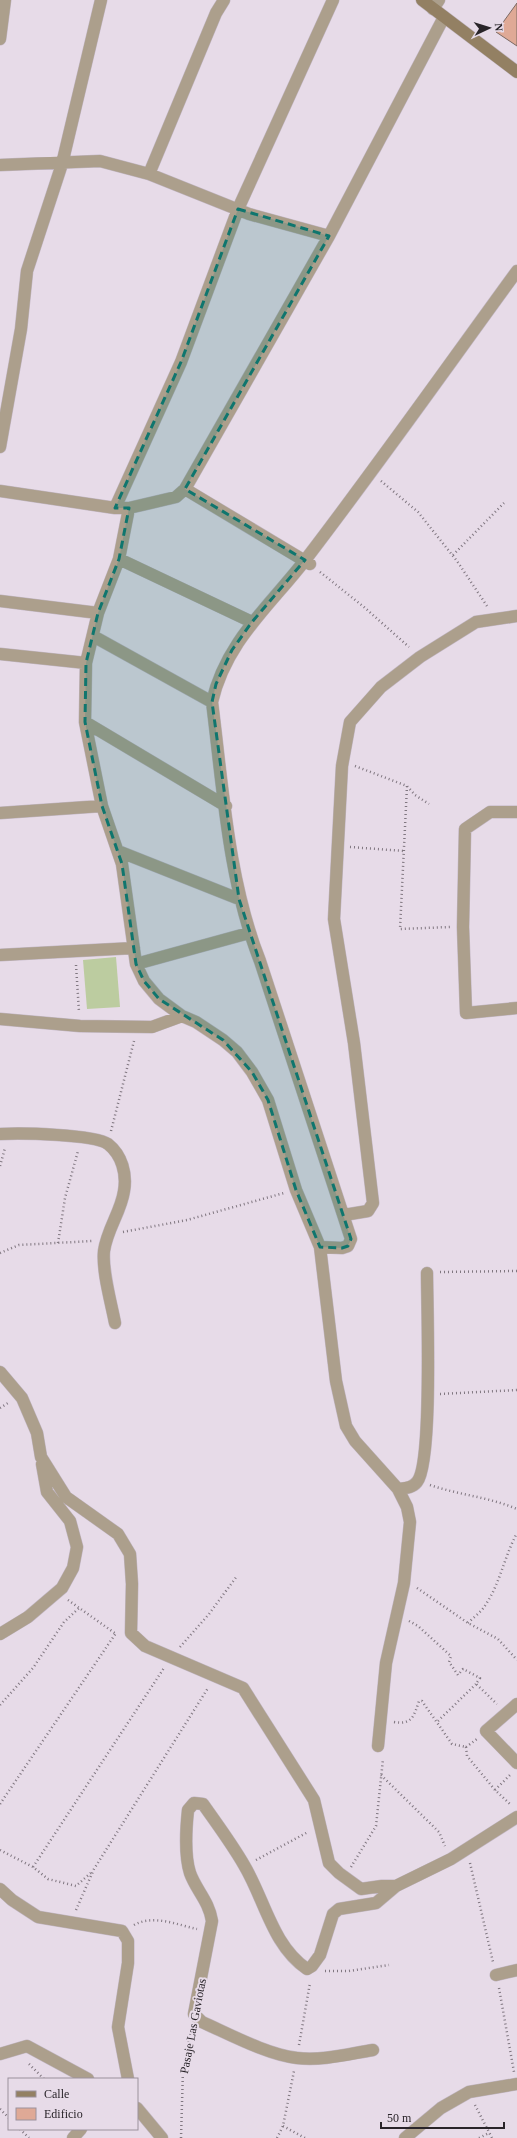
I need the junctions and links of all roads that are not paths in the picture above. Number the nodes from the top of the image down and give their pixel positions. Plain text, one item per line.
1 (5, 0) edge
2 (101, 0) edge
3 (224, 0) edge
4 (333, 0) edge
5 (422, 0) edge
6 (436, 4) edge
7 (444, 17) junction
8 (0, 39) edge
9 (517, 72) edge
10 (62, 164) junction
11 (0, 165) edge
12 (149, 174) junction
13 (238, 209) junction
14 (329, 236) junction
15 (517, 271) edge
16 (0, 447) edge
17 (185, 489) junction
18 (0, 491) edge
19 (115, 508) junction
20 (129, 508) junction
21 (119, 559) junction
22 (308, 563) junction
23 (0, 601) edge
24 (98, 613) junction
25 (517, 616) edge
26 (252, 622) junction
27 (93, 636) junction
28 (0, 654) edge
29 (86, 663) junction
30 (212, 702) junction
31 (85, 722) junction
32 (102, 806) junction
33 (226, 806) junction
34 (517, 812) edge
35 (0, 813) edge
36 (118, 851) junction
37 (239, 899) junction
38 (249, 933) junction
39 (134, 948) junction
40 (0, 954) edge
41 (136, 964) junction
42 (517, 1008) edge
43 (182, 1016) junction
44 (0, 1019) edge
45 (0, 1134) edge
46 (344, 1215) junction
47 (320, 1247) junction
48 (427, 1272) road end
49 (115, 1323) dead end
50 (0, 1372) edge
51 (41, 1457) junction
52 (398, 1490) junction
53 (0, 1634) edge
54 (517, 1704) edge
55 (378, 1746) road end
56 (517, 1763) edge
57 (515, 1818) edge
58 (396, 1886) junction
59 (0, 1888) edge
60 (517, 1970) edge
61 (496, 1975) road end
62 (373, 2050) dead end
63 (0, 2054) edge
64 (86, 2078) edge
65 (128, 2078) edge
66 (517, 2084) edge
67 (138, 2109) edge
68 (80, 2130) edge
69 (72, 2138) edge
70 (162, 2138) edge
71 (405, 2138) edge

1 - 8 street
2 - 10 street
3 - 12 street
4 - 13 street
5 - 6 street
6 - 7 street
7 - 9 street
7 - 14 street
10 - 11 street
10 - 12 street
10 - 16 street
12 - 13 street
13 - 14 street
13 - 19 street
14 - 17 street
15 - 22 street
17 - 20 street
17 - 22 street
18 - 19 street
19 - 20 street
20 - 21 street
21 - 24 street
21 - 26 street
22 - 26 street
23 - 24 street
24 - 27 street
25 - 46 street
26 - 30 street
27 - 29 street
27 - 30 street
28 - 29 street
29 - 31 street
30 - 33 street
31 - 32 street
31 - 33 street
32 - 35 street
32 - 36 street
33 - 37 street
34 - 42 street
36 - 37 street
36 - 39 street
37 - 38 street
38 - 41 street
38 - 46 street
39 - 40 street
39 - 41 street
41 - 43 street
43 - 44 street
43 - 47 street
45 - 49 street
46 - 47 street
47 - 52 street
48 - 52 street
50 - 51 street
51 - 53 street
51 - 58 street
52 - 55 street
54 - 56 street
57 - 58 street
58 - 62 street, Pasaje Las Gaviotas
59 - 65 street
60 - 61 street
63 - 64 street
66 - 71 street
67 - 70 street
68 - 69 street

